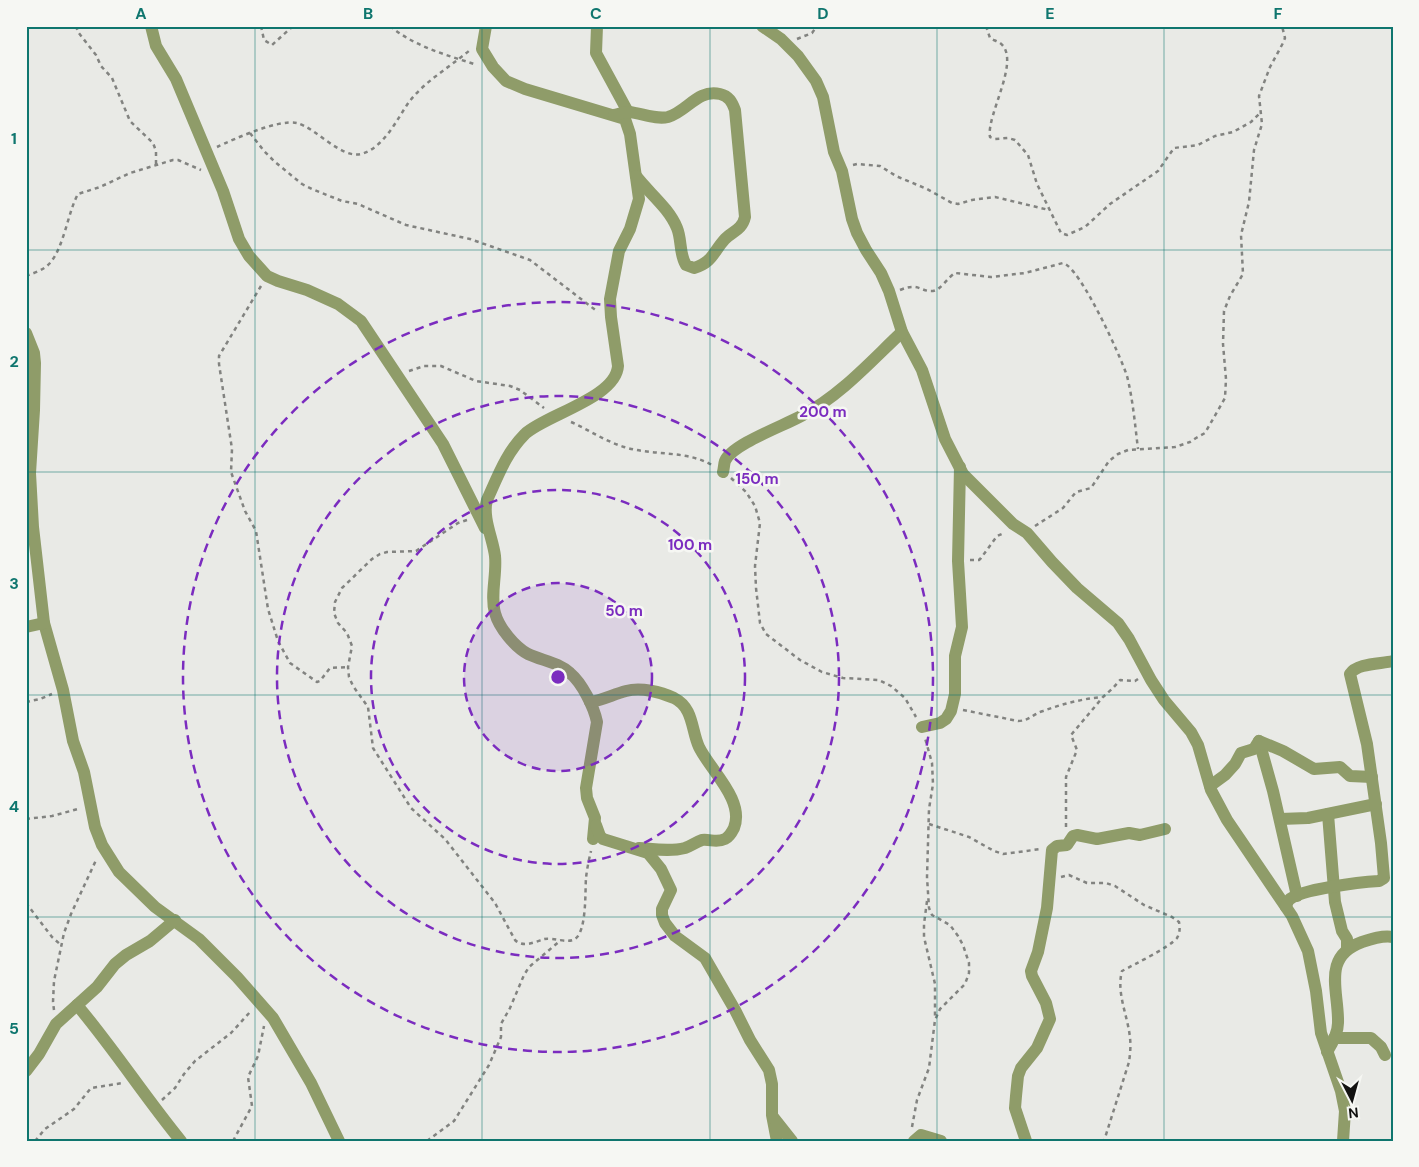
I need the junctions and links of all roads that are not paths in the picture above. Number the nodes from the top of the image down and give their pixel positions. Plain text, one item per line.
1 (151, 26) edge
2 (486, 26) edge
3 (598, 26) edge
4 (762, 26) edge
5 (628, 112) junction
6 (614, 115) junction
7 (635, 175) junction
8 (902, 332) junction
9 (26, 333) edge
10 (29, 438) edge
11 (960, 468) junction
12 (723, 472) road end
13 (30, 528) edge
14 (494, 543) junction
15 (44, 623) junction
16 (26, 627) edge
17 (1393, 662) edge
18 (590, 702) junction
19 (922, 727) road end
20 (1259, 741) junction
21 (1372, 777) junction
22 (1210, 786) junction
23 (1376, 804) junction
24 (1328, 814) junction
25 (1280, 819) junction
26 (595, 822) junction
27 (1165, 829) dead end
28 (593, 839) road end
29 (630, 848) junction
30 (1333, 886) junction
31 (1297, 896) junction
32 (1286, 907) junction
33 (175, 920) junction
34 (1393, 937) edge
35 (1347, 950) junction
36 (77, 1005) junction
37 (1334, 1038) junction
38 (1327, 1052) junction
39 (1385, 1055) dead end
40 (26, 1071) edge
41 (772, 1115) junction
42 (912, 1137) edge
43 (181, 1141) edge
44 (339, 1141) edge
45 (777, 1141) edge
46 (792, 1141) edge
47 (941, 1141) edge
48 (1026, 1141) edge
49 (1343, 1141) edge

1 - 14 street
2 - 6 street
3 - 5 street
4 - 8 street
5 - 6 street
5 - 7 street
6 - 7 street
7 - 14 street
8 - 11 street
8 - 12 street
9 - 10 street
10 - 13 street
11 - 19 street
11 - 22 street
13 - 15 street
14 - 18 street
15 - 16 street
15 - 33 street
17 - 21 street
18 - 26 street
18 - 29 street
20 - 21 street
20 - 22 street
20 - 25 street
21 - 23 street
22 - 32 street
23 - 24 street
23 - 30 street
24 - 25 street
24 - 30 street
25 - 31 street
26 - 28 street
26 - 29 street
27 - 48 street
29 - 41 street
30 - 31 street
30 - 35 street
31 - 32 street
32 - 38 street
33 - 36 street
33 - 44 street
34 - 35 street
35 - 37 street
36 - 40 street
36 - 43 street
37 - 38 street
37 - 39 street
38 - 49 street
41 - 45 street
41 - 46 street
42 - 47 street

